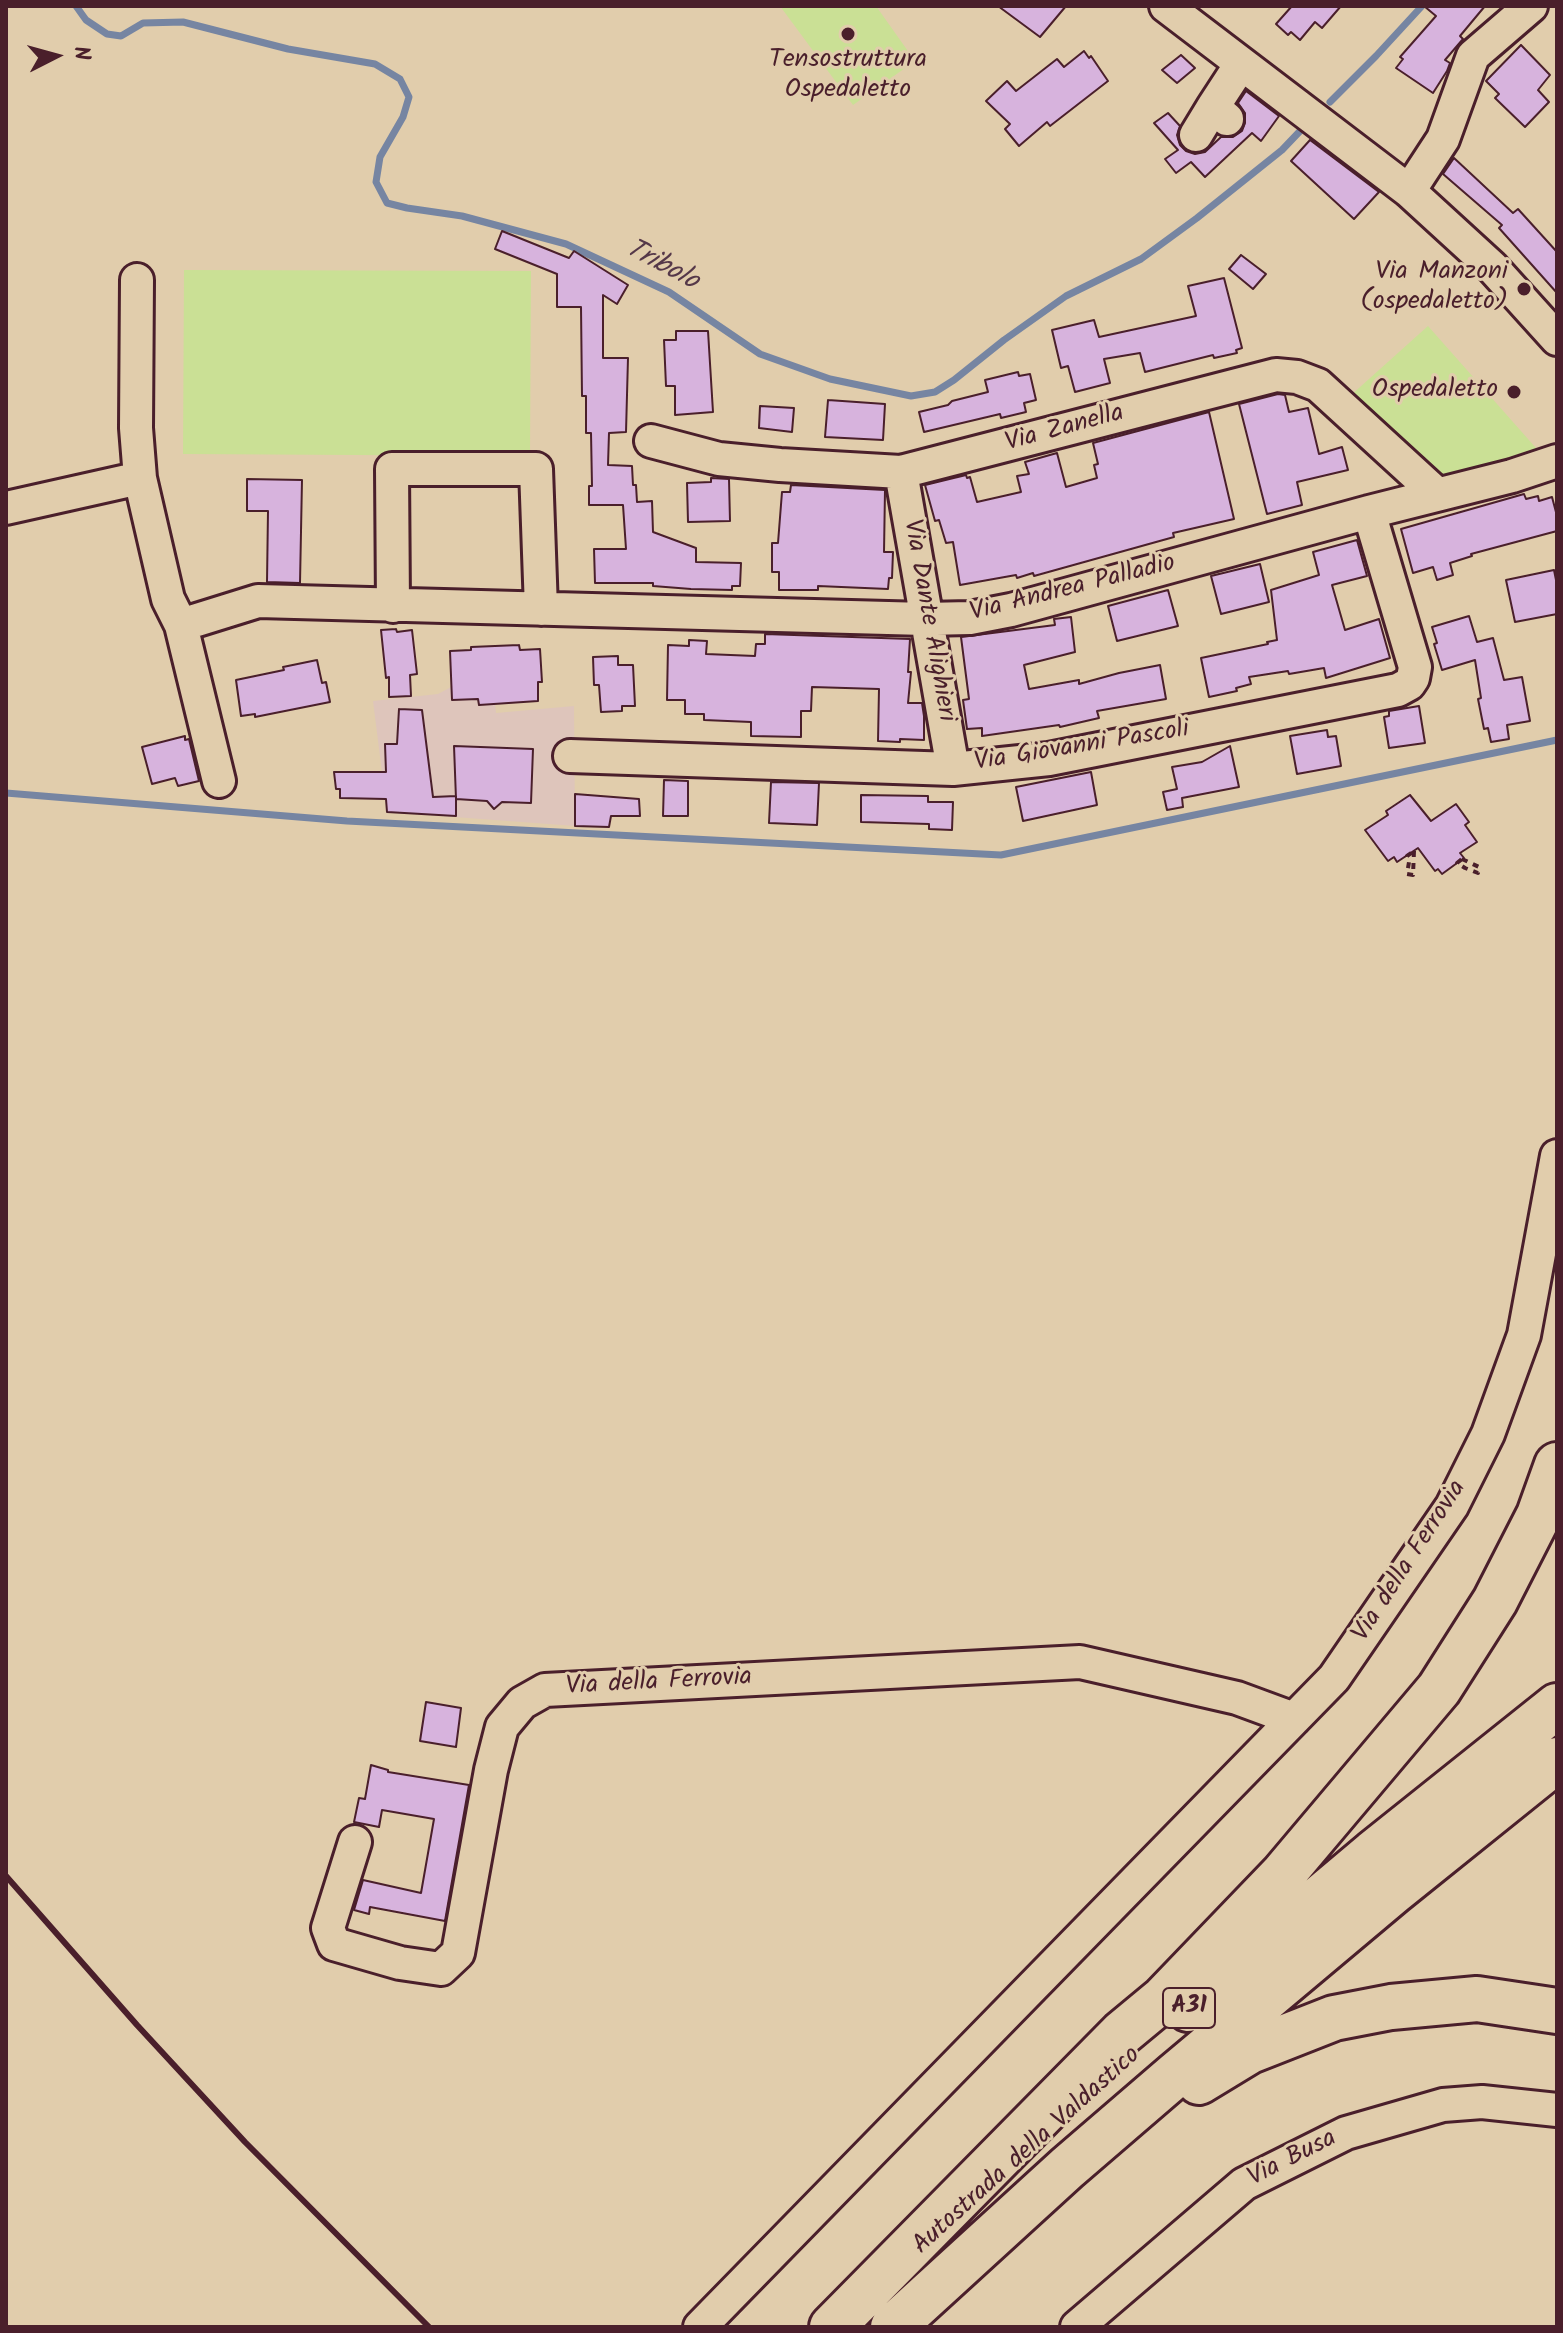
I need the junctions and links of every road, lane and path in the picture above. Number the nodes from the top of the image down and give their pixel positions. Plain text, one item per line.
1 (1166, 6) edge
2 (1531, 6) edge
3 (1241, 64) junction
4 (1196, 135) dead end
5 (1409, 191) junction
6 (137, 280) dead end
7 (1557, 339) edge
8 (651, 441) dead end
9 (1552, 458) edge
10 (901, 472) junction
11 (140, 478) junction
12 (1437, 494) junction
13 (6, 508) edge
14 (1369, 512) junction
15 (393, 606) junction
16 (541, 609) junction
17 (925, 619) junction
18 (181, 625) junction
19 (570, 756) dead end
20 (953, 769) junction
21 (219, 781) dead end
22 (1478, 873) joint
23 (1407, 874) joint
24 (1557, 1156) edge
25 (1557, 1465) edge
26 (1557, 1706) edge
27 (1294, 1719) junction
28 (1557, 1760) edge
29 (355, 1842) dead end
30 (1557, 2011) edge
31 (1557, 2110) edge
32 (953, 2271) junction
33 (700, 2327) edge
34 (834, 2327) edge
35 (893, 2327) edge
36 (1077, 2327) edge

1 - 3 street
2 - 5 street
3 - 4 street
3 - 5 street
5 - 7 street
6 - 11 street
8 - 10 street, Via Zanella
9 - 12 street, Via Andrea Palladio
10 - 12 street, Via Zanella
10 - 17 street, Via Dante Alighieri
11 - 13 street
11 - 18 street
12 - 14 street, Via Andrea Palladio
14 - 17 street, Via Andrea Palladio
14 - 20 street, Via Giovanni Pascoli
15 - 16 street, Via Andrea Palladio
15 - 16 street
15 - 18 street, Via Andrea Palladio
16 - 17 street, Via Andrea Palladio
17 - 20 street, Via Dante Alighieri
18 - 21 street
19 - 20 street, Via Giovanni Pascoli
22 - 22 path
23 - 23 path
24 - 27 street, Via della Ferrovia
25 - 34 highway, A31
26 - 34 highway, Autostrada della Valdastico / A31
27 - 29 street, Via della Ferrovia
27 - 33 street, Via della Ferrovia
28 - 32 highway, Autostrada della Valdastico / A31
30 - 32 highway, A31
31 - 36 street, Via Busa
32 - 35 highway, Autostrada della Valdastico / A31

